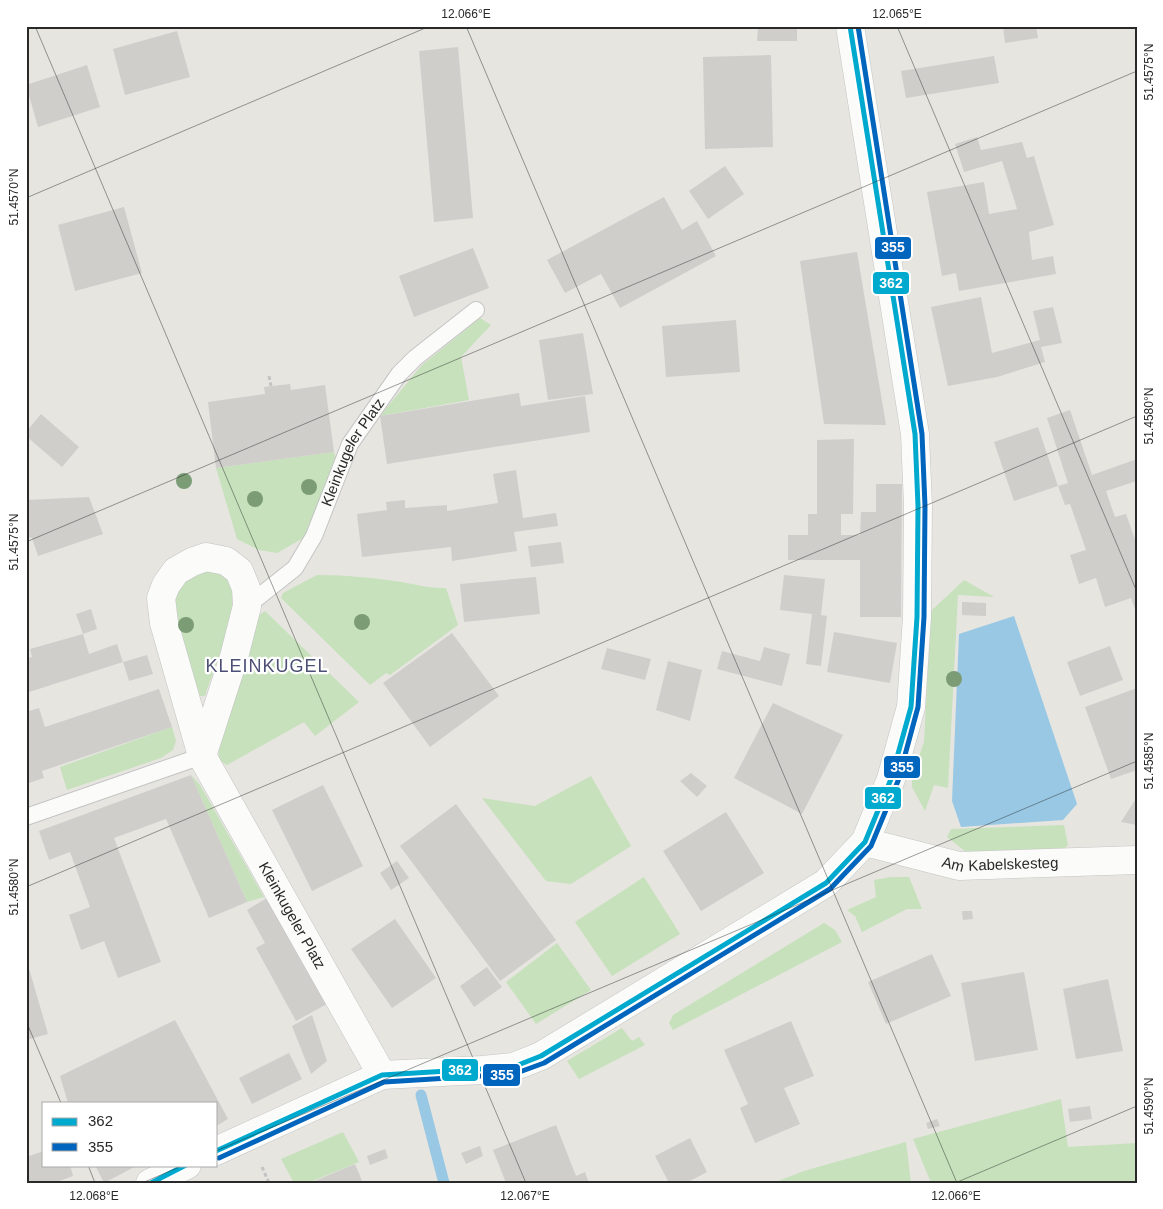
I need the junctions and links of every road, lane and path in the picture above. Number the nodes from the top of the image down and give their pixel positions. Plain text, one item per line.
1 (850, 26) edge
2 (476, 310) dead end
3 (269, 376) dead end
4 (271, 386) dead end
5 (247, 606) junction
6 (202, 756) junction
7 (26, 817) edge
8 (865, 842) junction
9 (1137, 860) edge
10 (382, 1075) junction
11 (218, 1151) edge
12 (185, 1166) edge
13 (150, 1183) edge

1 - 8 street
2 - 5 lane, Kleinkugeler Platz
3 - 4 path
5 - 6 street, Kleinkugeler Platz
5 - 6 street, Kleinkugeler Platz
6 - 7 lane
6 - 10 street, Kleinkugeler Platz
8 - 9 street, Am Kabelskesteg
8 - 10 street
10 - 11 street
12 - 13 street

